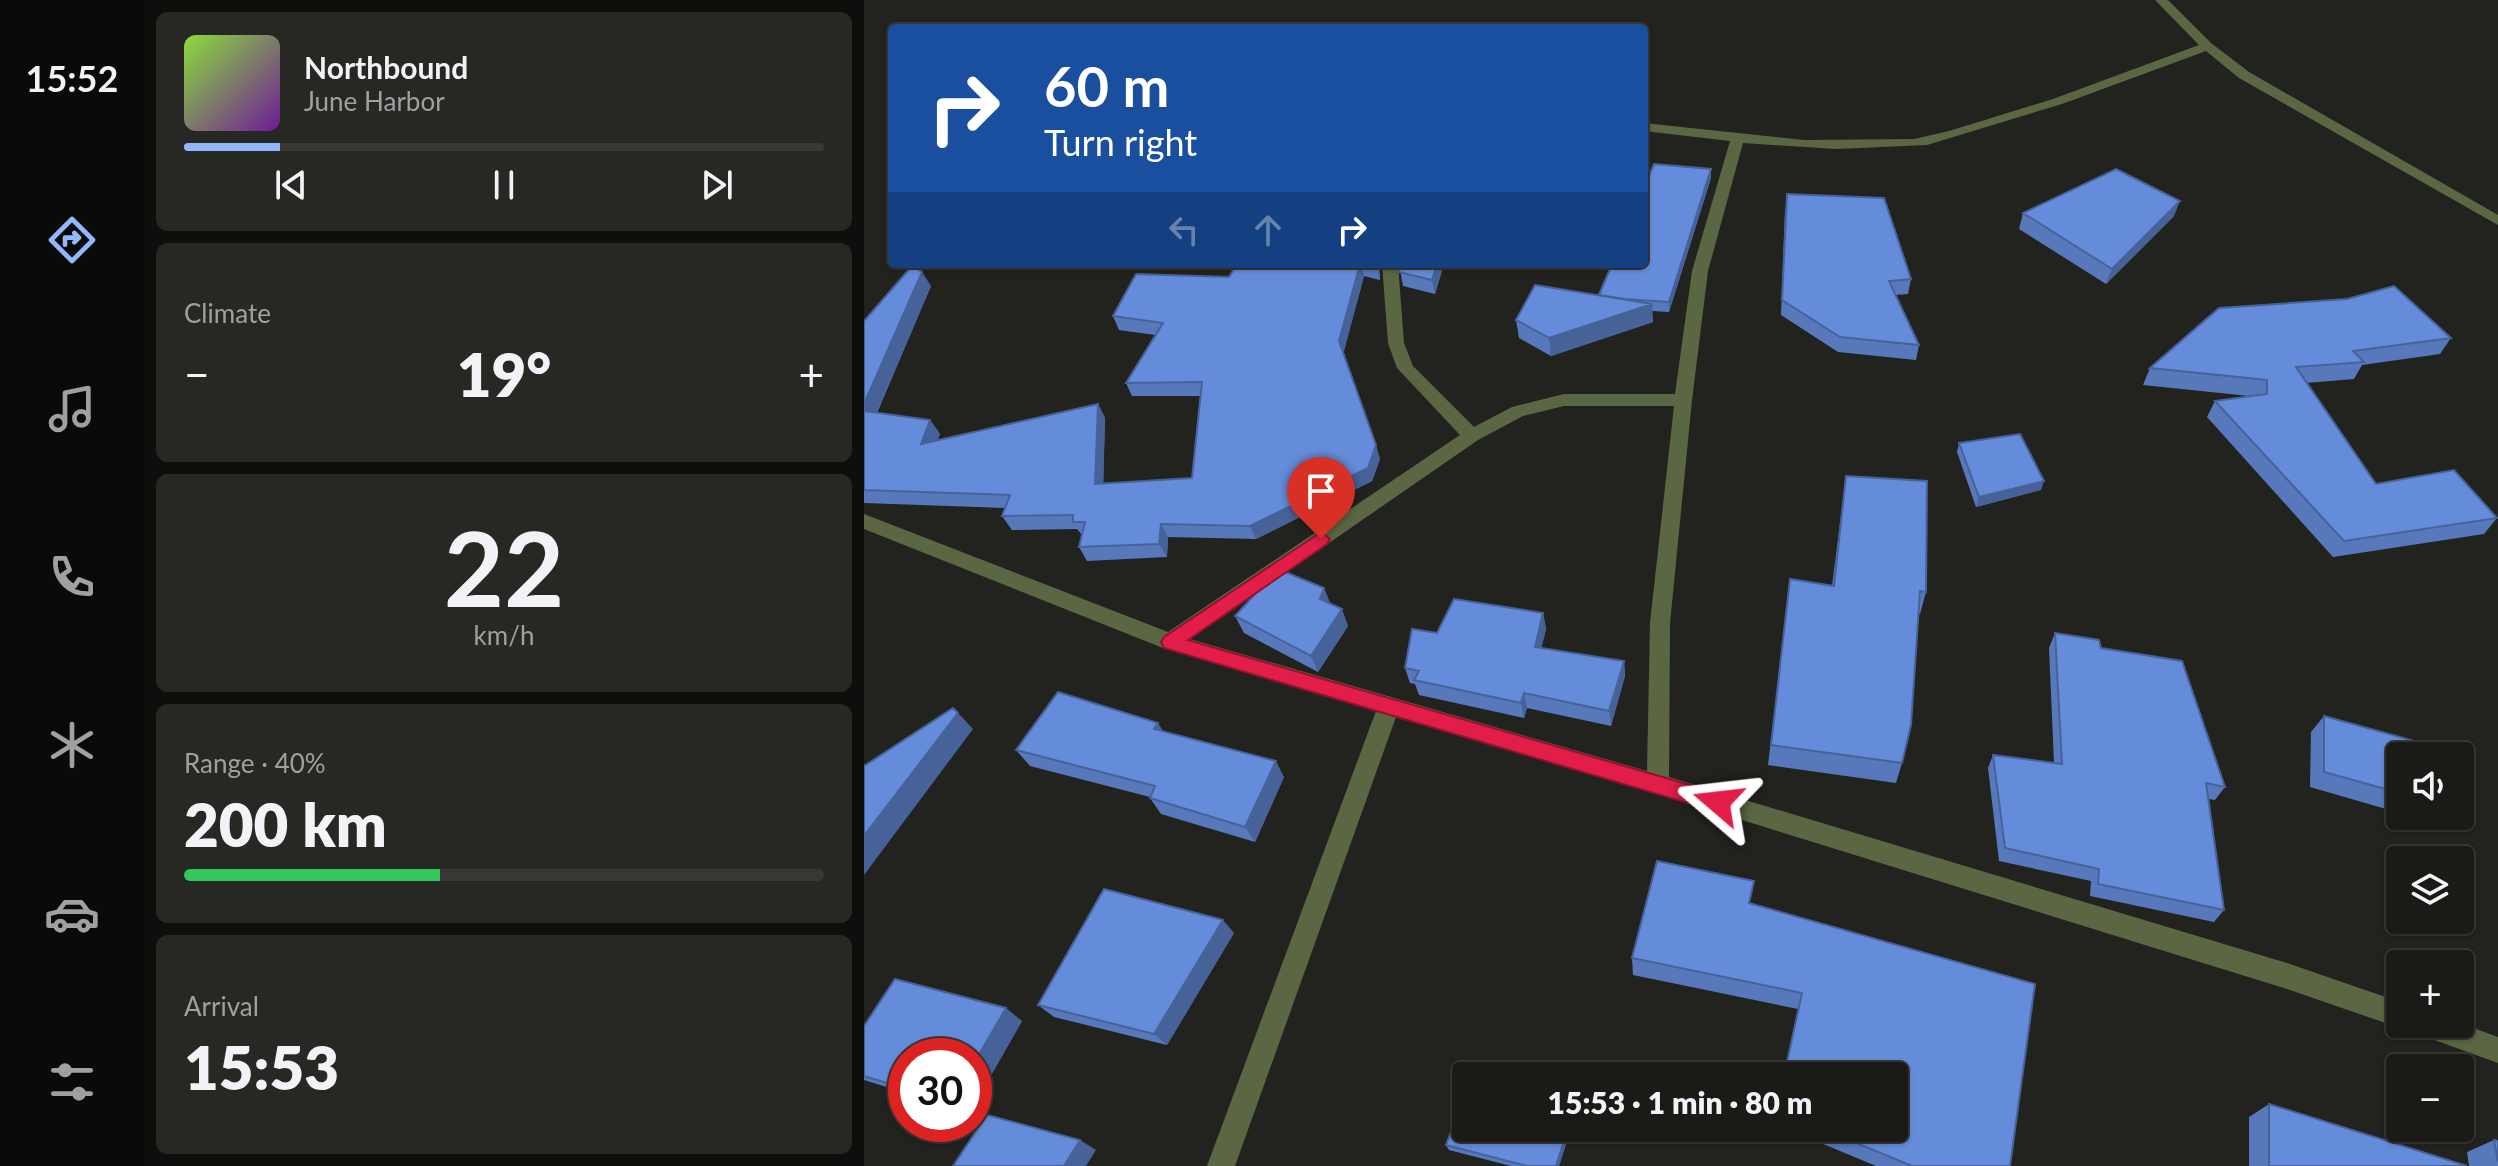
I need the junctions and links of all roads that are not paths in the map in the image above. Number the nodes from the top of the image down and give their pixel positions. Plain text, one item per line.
1 (2161, 0) edge
2 (2207, 46) junction
3 (1648, 127) edge
4 (1738, 138) junction
5 (2498, 221) edge
6 (1390, 268) edge
7 (1683, 400) junction
8 (1472, 436) junction
9 (864, 521) edge
10 (1170, 642) junction
11 (1389, 706) junction
12 (1658, 784) junction
13 (2386, 1010) edge
14 (2464, 1038) edge
15 (2498, 1050) edge
16 (1221, 1166) edge

1 - 2 street
2 - 4 street
2 - 5 street
3 - 4 street
4 - 7 street
6 - 8 street
7 - 8 street
7 - 12 street
8 - 10 street
9 - 10 street
10 - 11 street
11 - 12 street
11 - 16 street
12 - 13 street
14 - 15 street

